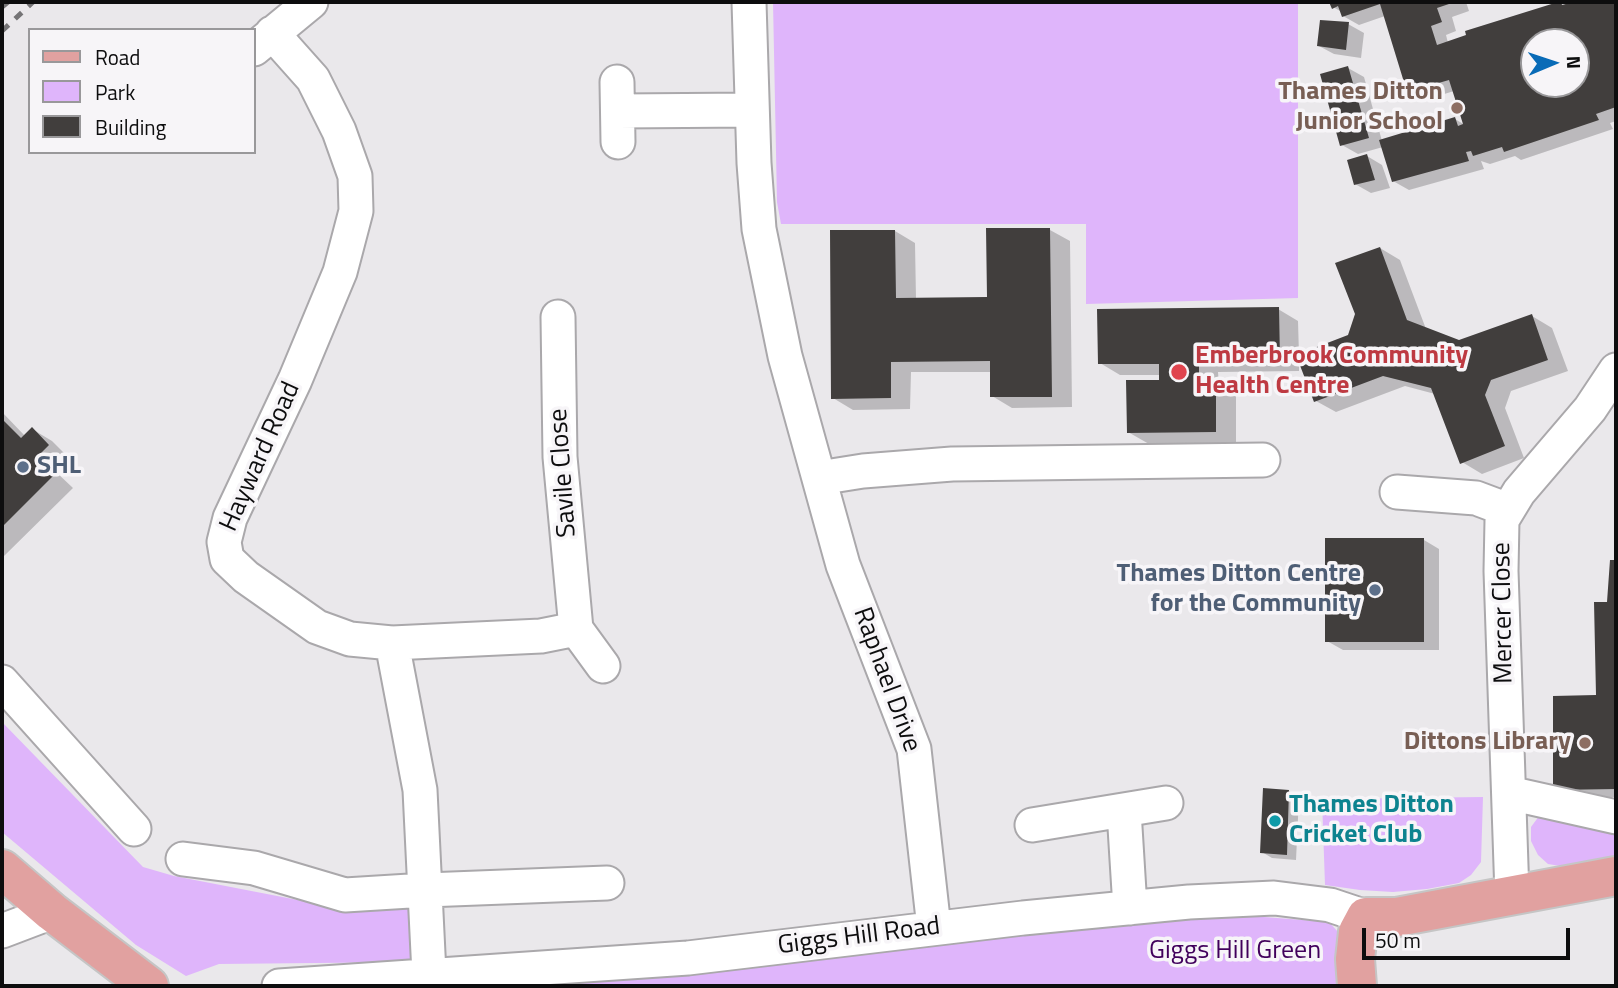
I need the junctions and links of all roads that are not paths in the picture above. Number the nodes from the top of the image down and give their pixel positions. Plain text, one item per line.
1 (311, 2) edge
2 (749, 2) edge
3 (263, 41) edge
4 (752, 110) junction
5 (618, 112) dead end
6 (558, 317) dead end
7 (1616, 370) edge
8 (1263, 460) dead end
9 (819, 478) junction
10 (1397, 492) dead end
11 (1508, 510) junction
12 (576, 629) junction
13 (392, 643) junction
14 (603, 666) dead end
15 (2, 682) edge
16 (1509, 793) junction
17 (1166, 803) dead end
18 (1124, 811) junction
19 (1616, 817) edge
20 (1032, 825) dead end
21 (134, 829) dead end
22 (183, 859) dead end
23 (2, 869) edge
24 (1616, 876) edge
25 (607, 883) dead end
26 (426, 890) junction
27 (1512, 895) junction
28 (1130, 908) junction
29 (52, 912) junction
30 (1366, 917) junction
31 (934, 928) junction
32 (2, 931) edge
33 (429, 974) junction
34 (149, 986) edge
35 (279, 986) edge
36 (1357, 986) edge

1 - 3 street, Hayward Road
2 - 4 street, Raphael Drive
3 - 13 street, Hayward Road
4 - 5 street
4 - 9 street, Raphael Drive
6 - 12 street, Savile Close
7 - 11 street, Mercer Close
8 - 9 street
9 - 31 street, Raphael Drive
10 - 11 street
11 - 16 street, Mercer Close
12 - 13 street
12 - 14 street
13 - 26 street
15 - 21 street
16 - 19 street
16 - 27 street, Mercer Close
17 - 18 street
18 - 20 street
18 - 28 street
22 - 26 street
23 - 29 main road
24 - 27 main road
25 - 26 street
26 - 33 street
27 - 30 main road
28 - 30 street, Giggs Hill Road
28 - 31 street, Giggs Hill Road
29 - 32 street
29 - 34 main road
30 - 36 main road
31 - 33 street, Giggs Hill Road
33 - 35 street, Giggs Hill Road

